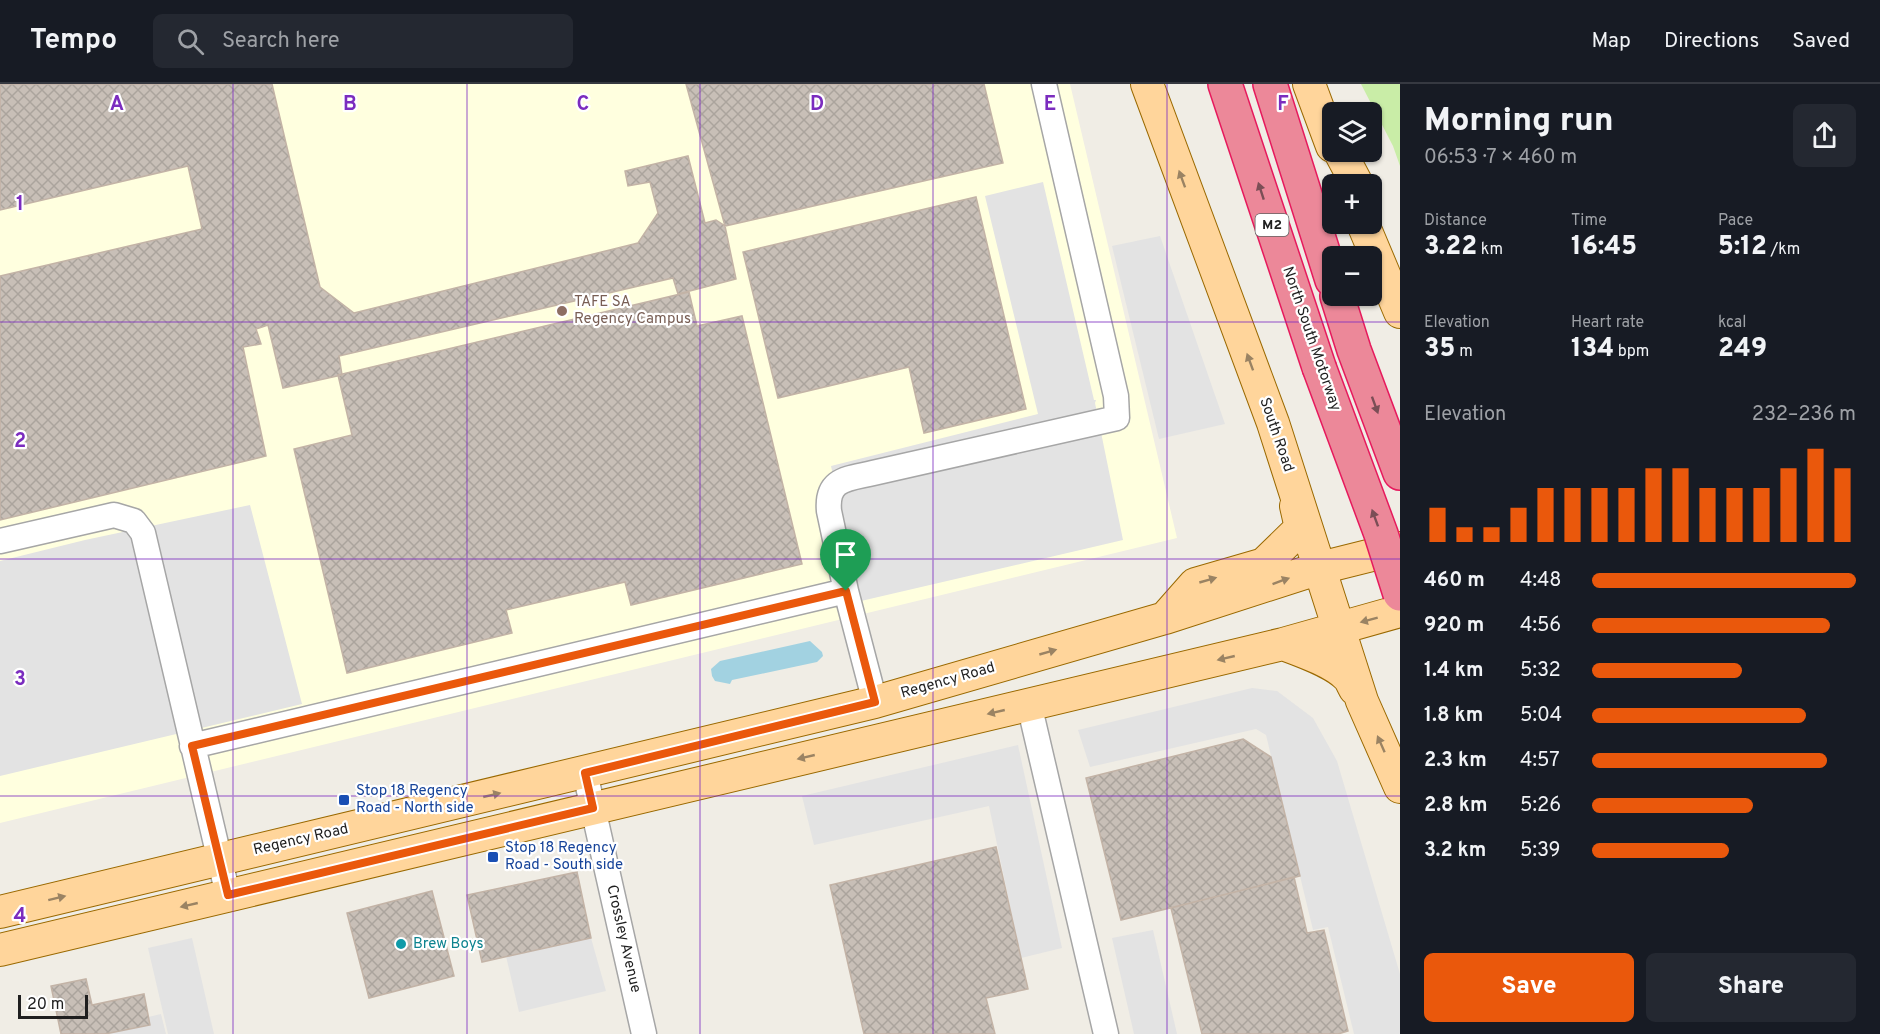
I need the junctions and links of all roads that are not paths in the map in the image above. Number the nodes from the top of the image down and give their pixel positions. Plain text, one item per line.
1 (1044, 84) edge
2 (1147, 84) edge
3 (1225, 84) edge
4 (1269, 84) edge
5 (1311, 91) edge
6 (1322, 115) edge
7 (1322, 120) edge
8 (1367, 234) edge
9 (1382, 234) edge
10 (1322, 249) edge
11 (1400, 269) edge
12 (1340, 306) edge
13 (1400, 312) edge
14 (1400, 473) edge
15 (1290, 476) junction
16 (0, 542) edge
17 (1400, 548) edge
18 (1320, 568) junction
19 (846, 591) junction
20 (1400, 594) edge
21 (1400, 612) edge
22 (1165, 618) junction
23 (1338, 628) junction
24 (1283, 644) junction
25 (1362, 701) junction
26 (875, 702) junction
27 (1029, 704) junction
28 (192, 746) junction
29 (585, 773) junction
30 (1400, 787) edge
31 (593, 808) junction
32 (219, 859) junction
33 (228, 895) junction
34 (0, 912) edge
35 (0, 950) edge
36 (644, 1034) edge
37 (1106, 1034) edge

1 - 19 street
15 -> 2 main road, South Road
20 -> 3 highway, North South Motorway / M2, bridge
4 - 10 highway, M2
5 - 6 main road
5 - 7 main road
8 - 13 main road
9 - 11 main road
12 -> 14 highway
15 - 18 main road, South Road
22 -> 15 main road
16 - 28 street
17 - 18 main road, Regency Road
22 -> 18 main road, Regency Road
18 - 23 main road, South Road
19 - 26 street
19 - 28 street
21 -> 23 main road
26 -> 22 main road, Regency Road
23 - 24 main road
23 - 25 main road, South Road
24 - 25 main road
24 -> 27 main road
30 -> 25 main road, South Road
26 - 29 main road, Regency Road
27 -> 31 main road
27 - 37 street
28 - 32 street
29 - 31 street, Crossley Avenue
32 -> 29 main road, Regency Road
31 - 33 main road
31 - 36 street, Crossley Avenue
32 - 33 street
34 -> 32 main road, Regency Road
33 -> 35 main road

